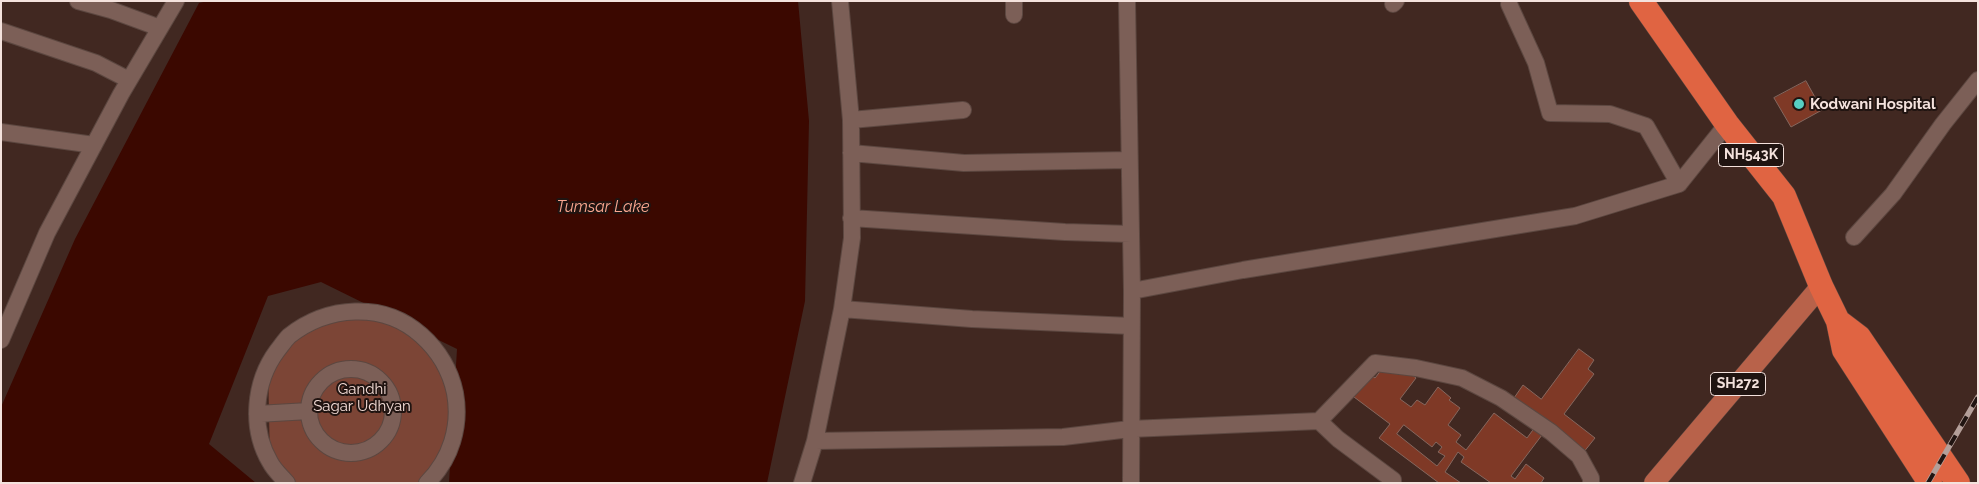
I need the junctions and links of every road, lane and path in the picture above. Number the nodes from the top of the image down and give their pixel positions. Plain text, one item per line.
1 (78, 1) edge
2 (176, 1) edge
3 (840, 1) edge
4 (1127, 1) edge
5 (1641, 1) edge
6 (1509, 4) dead end
7 (160, 28) junction
8 (1, 31) edge
9 (129, 80) junction
10 (1978, 80) edge
11 (963, 110) dead end
12 (851, 120) junction
13 (1727, 124) junction
14 (1, 132) edge
15 (94, 145) junction
16 (852, 153) junction
17 (1130, 160) junction
18 (1679, 184) junction
19 (852, 218) junction
20 (1131, 234) junction
21 (1854, 237) dead end
22 (1821, 286) junction
23 (1132, 291) junction
24 (842, 309) junction
25 (1838, 321) junction
26 (5, 323) edge
27 (1131, 326) junction
28 (1, 340) edge
29 (309, 411) junction
30 (258, 414) junction
31 (1319, 420) junction
32 (1130, 430) junction
33 (815, 440) junction
34 (286, 483) edge
35 (427, 483) edge
36 (802, 483) edge
37 (1131, 483) edge
38 (1393, 483) edge
39 (1591, 483) edge
40 (1654, 483) edge
41 (1930, 483) edge
42 (1958, 483) edge

1 - 7 street
2 - 7 street
3 - 12 street
4 - 17 street
5 - 13 highway, NH543K
6 - 18 street
7 - 9 street
8 - 9 street
9 - 15 street
10 - 21 street
11 - 12 street
12 - 16 street
13 - 18 street
13 - 22 highway, NH543K
14 - 15 street
15 - 26 street
16 - 17 street
16 - 19 street
17 - 20 street
18 - 23 street
19 - 20 street
19 - 24 street
20 - 23 street
22 - 25 highway, NH543K
22 - 40 main road, SH272
23 - 27 street
24 - 27 street
24 - 33 street
25 - 41 highway, NH543K
25 - 42 highway, NH543K
26 - 28 street
27 - 32 street
29 - 29 street
29 - 30 street
30 - 34 street
30 - 35 street
31 - 32 street
31 - 38 street
31 - 39 street
32 - 33 street
32 - 37 street
33 - 36 street

